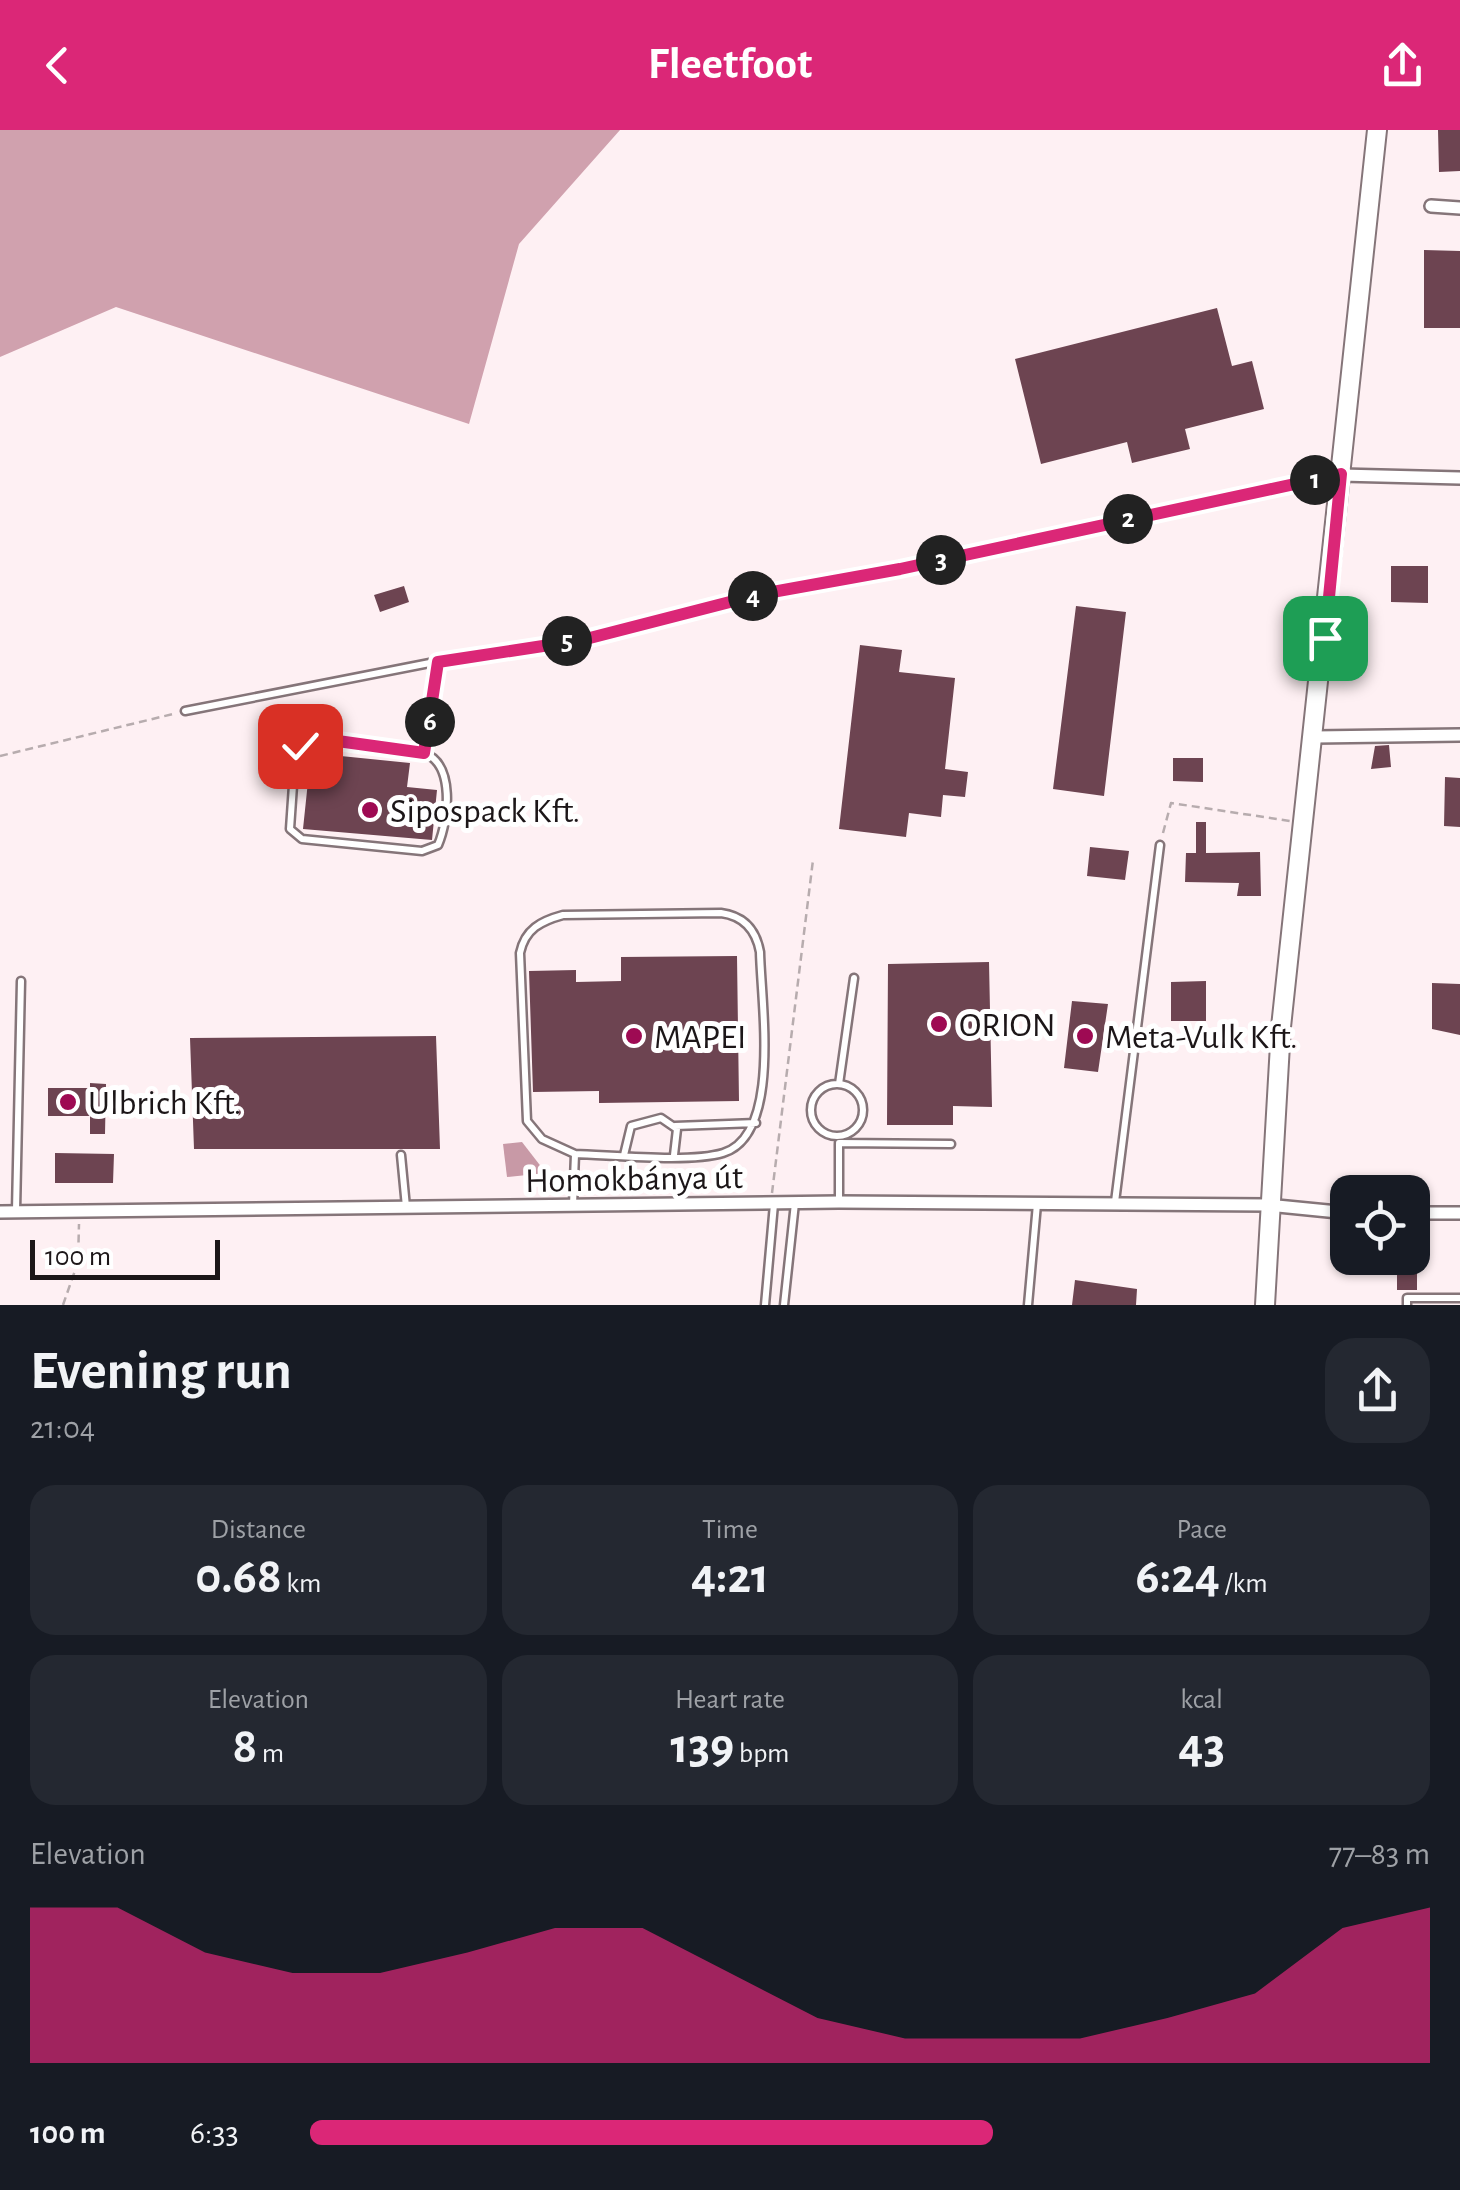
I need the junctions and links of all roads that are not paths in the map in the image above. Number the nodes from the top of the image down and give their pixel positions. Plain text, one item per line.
1 (1377, 130) edge
2 (1431, 206) dead end
3 (1460, 208) edge
4 (1341, 474) junction
5 (1460, 478) edge
6 (438, 662) junction
7 (184, 712) road end
8 (1460, 734) edge
9 (1315, 736) junction
10 (424, 753) junction
11 (1160, 844) road end
12 (854, 978) dead end
13 (21, 981) dead end
14 (839, 1084) junction
15 (756, 1123) junction
16 (675, 1126) junction
17 (839, 1139) junction
18 (951, 1144) dead end
19 (575, 1154) junction
20 (624, 1155) junction
21 (674, 1155) junction
22 (400, 1156) dead end
23 (839, 1202) junction
24 (796, 1203) junction
25 (1037, 1203) junction
26 (1114, 1203) junction
27 (772, 1204) junction
28 (1268, 1205) junction
29 (573, 1206) junction
30 (406, 1209) junction
31 (1330, 1211) edge
32 (0, 1212) edge
33 (16, 1212) junction
34 (1460, 1212) edge
35 (1430, 1213) edge
36 (1460, 1298) edge
37 (765, 1305) edge
38 (784, 1305) edge
39 (1028, 1305) edge
40 (1265, 1305) edge
41 (1407, 1305) edge

1 - 4 main road
2 - 3 street
4 - 5 street
4 - 6 lane
4 - 9 main road
6 - 7 lane
6 - 10 lane
8 - 9 street
9 - 28 main road
10 - 10 lane
11 - 26 lane
12 - 14 lane
13 - 33 lane
14 - 17 lane
14 - 17 lane
15 - 16 lane
15 - 19 lane
15 - 21 lane
16 - 20 lane
16 - 21 lane
17 - 18 lane
17 - 23 lane
19 - 20 lane
19 - 29 lane
20 - 21 lane
22 - 30 lane
23 - 24 street, Homokbánya út
23 - 25 street, Homokbánya út
24 - 27 street, Homokbánya út
24 - 38 lane
25 - 26 street, Homokbánya út
25 - 39 lane
26 - 28 street, Homokbánya út
27 - 29 street, Homokbánya út
27 - 37 lane
28 - 31 street, Homokbánya út
28 - 40 main road
29 - 30 street, Homokbánya út
30 - 33 street, Homokbánya út
32 - 33 street, Homokbánya út
34 - 35 street
36 - 41 lane

